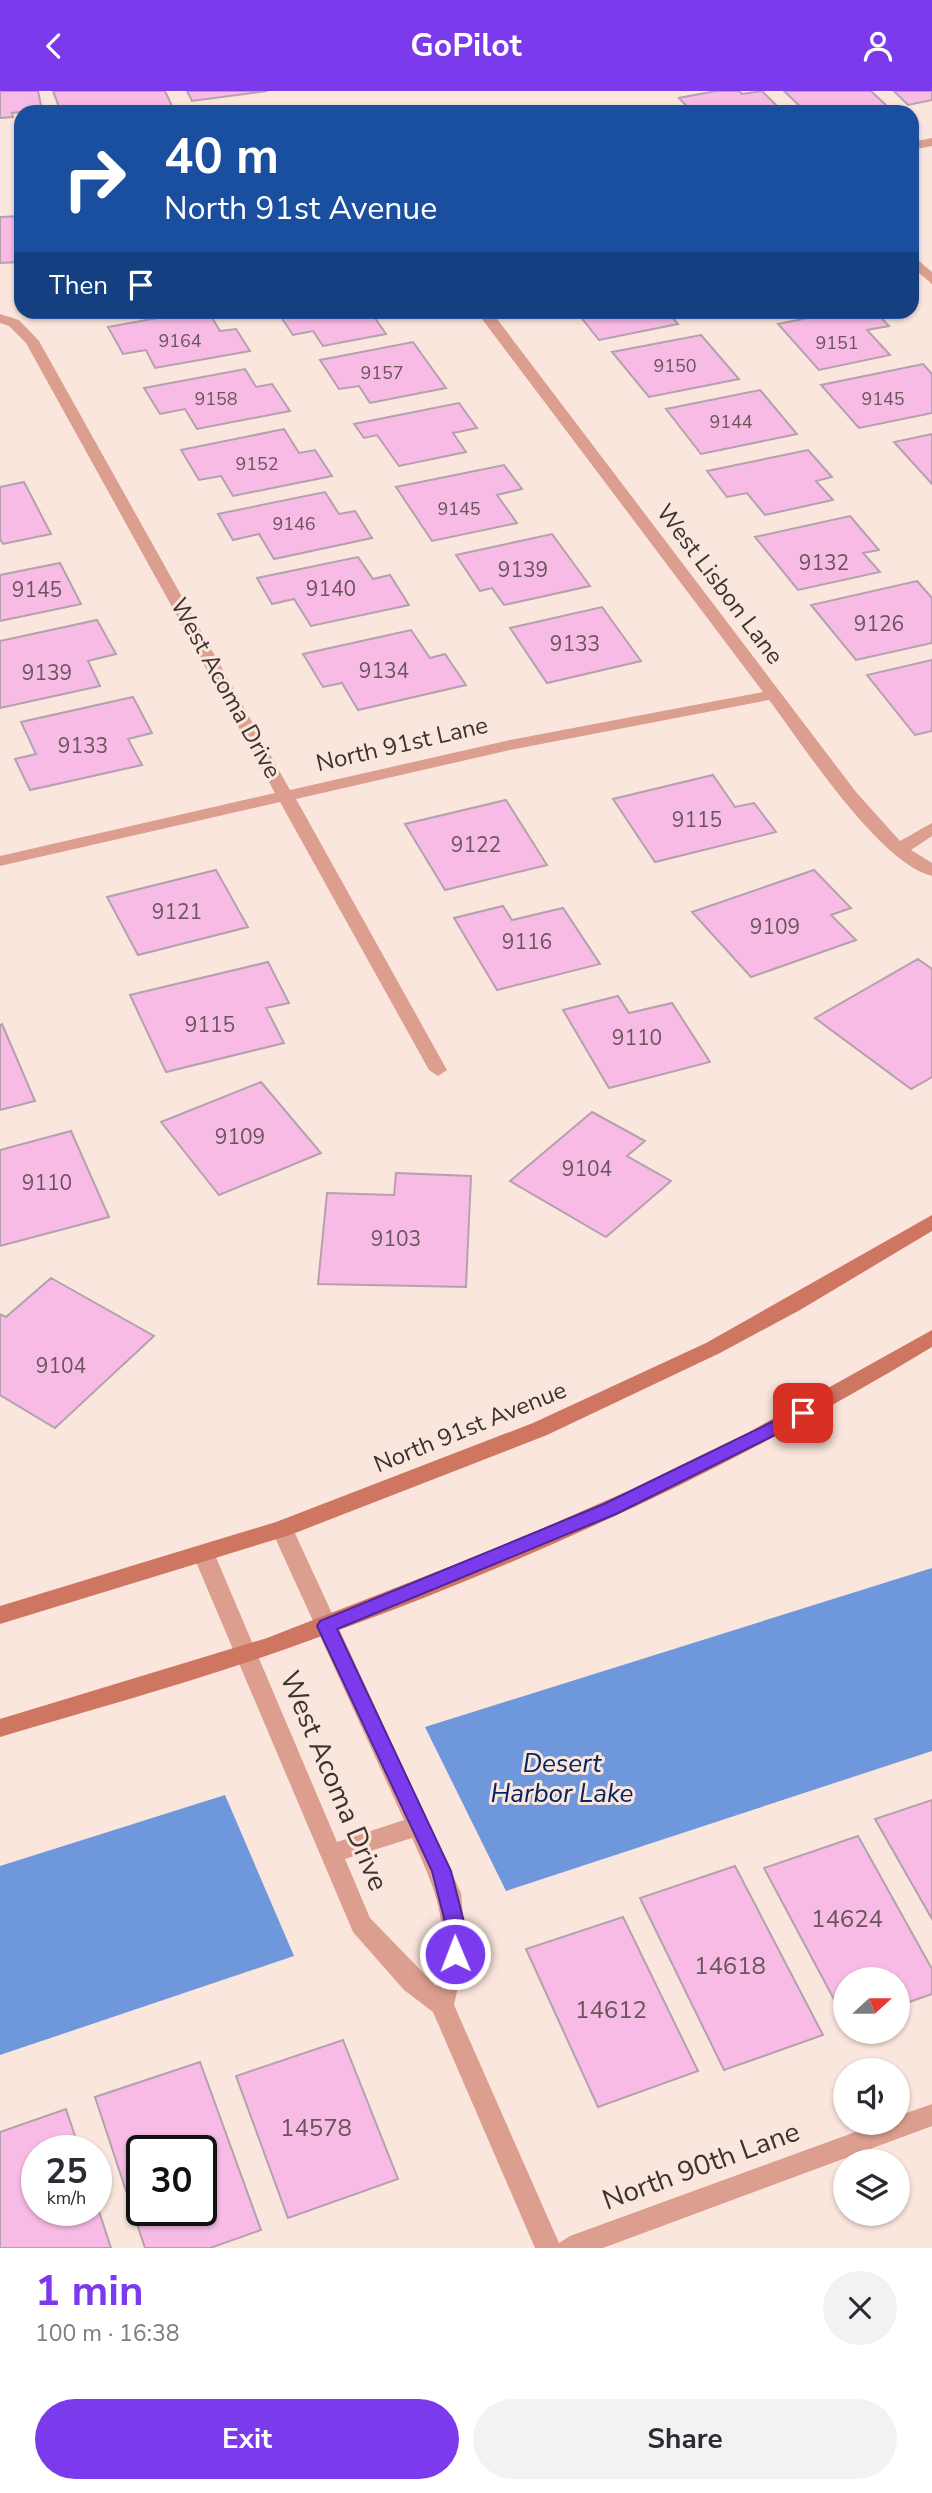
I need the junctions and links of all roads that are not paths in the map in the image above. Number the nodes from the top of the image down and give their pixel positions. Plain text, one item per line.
1 (919, 266) edge
2 (932, 280) edge
3 (0, 318) edge
4 (489, 319) edge
5 (775, 694) junction
6 (286, 796) junction
7 (932, 828) edge
8 (899, 850) junction
9 (0, 861) edge
10 (932, 871) edge
11 (438, 1070) dead end
12 (932, 1222) edge
13 (932, 1337) edge
14 (282, 1529) junction
15 (204, 1555) junction
16 (0, 1615) edge
17 (326, 1626) junction
18 (247, 1654) junction
19 (0, 1728) edge
20 (420, 1825) junction
21 (331, 1854) junction
22 (442, 2005) junction
23 (932, 2115) edge
24 (548, 2248) edge
25 (570, 2248) edge

1 - 2 street
3 - 6 street, West Acoma Drive
4 - 5 street, West Lisbon Lane
5 - 6 street, North 91st Lane
5 - 8 street, West Lisbon Lane
6 - 9 street, North 91st Lane
6 - 11 street, West Acoma Drive
7 - 8 street
8 - 10 street, West Lisbon Lane
12 - 14 main road, North 91st Avenue
13 - 17 main road
14 - 15 main road, North 91st Avenue
14 - 17 street
15 - 16 main road, North 91st Avenue
15 - 18 street, West Acoma Drive
17 - 18 main road
17 - 20 street
18 - 19 main road
18 - 21 street, West Acoma Drive
20 - 21 street
20 - 22 street
21 - 22 street, West Acoma Drive
22 - 24 street, West Acoma Drive
23 - 25 street, North 90th Lane

